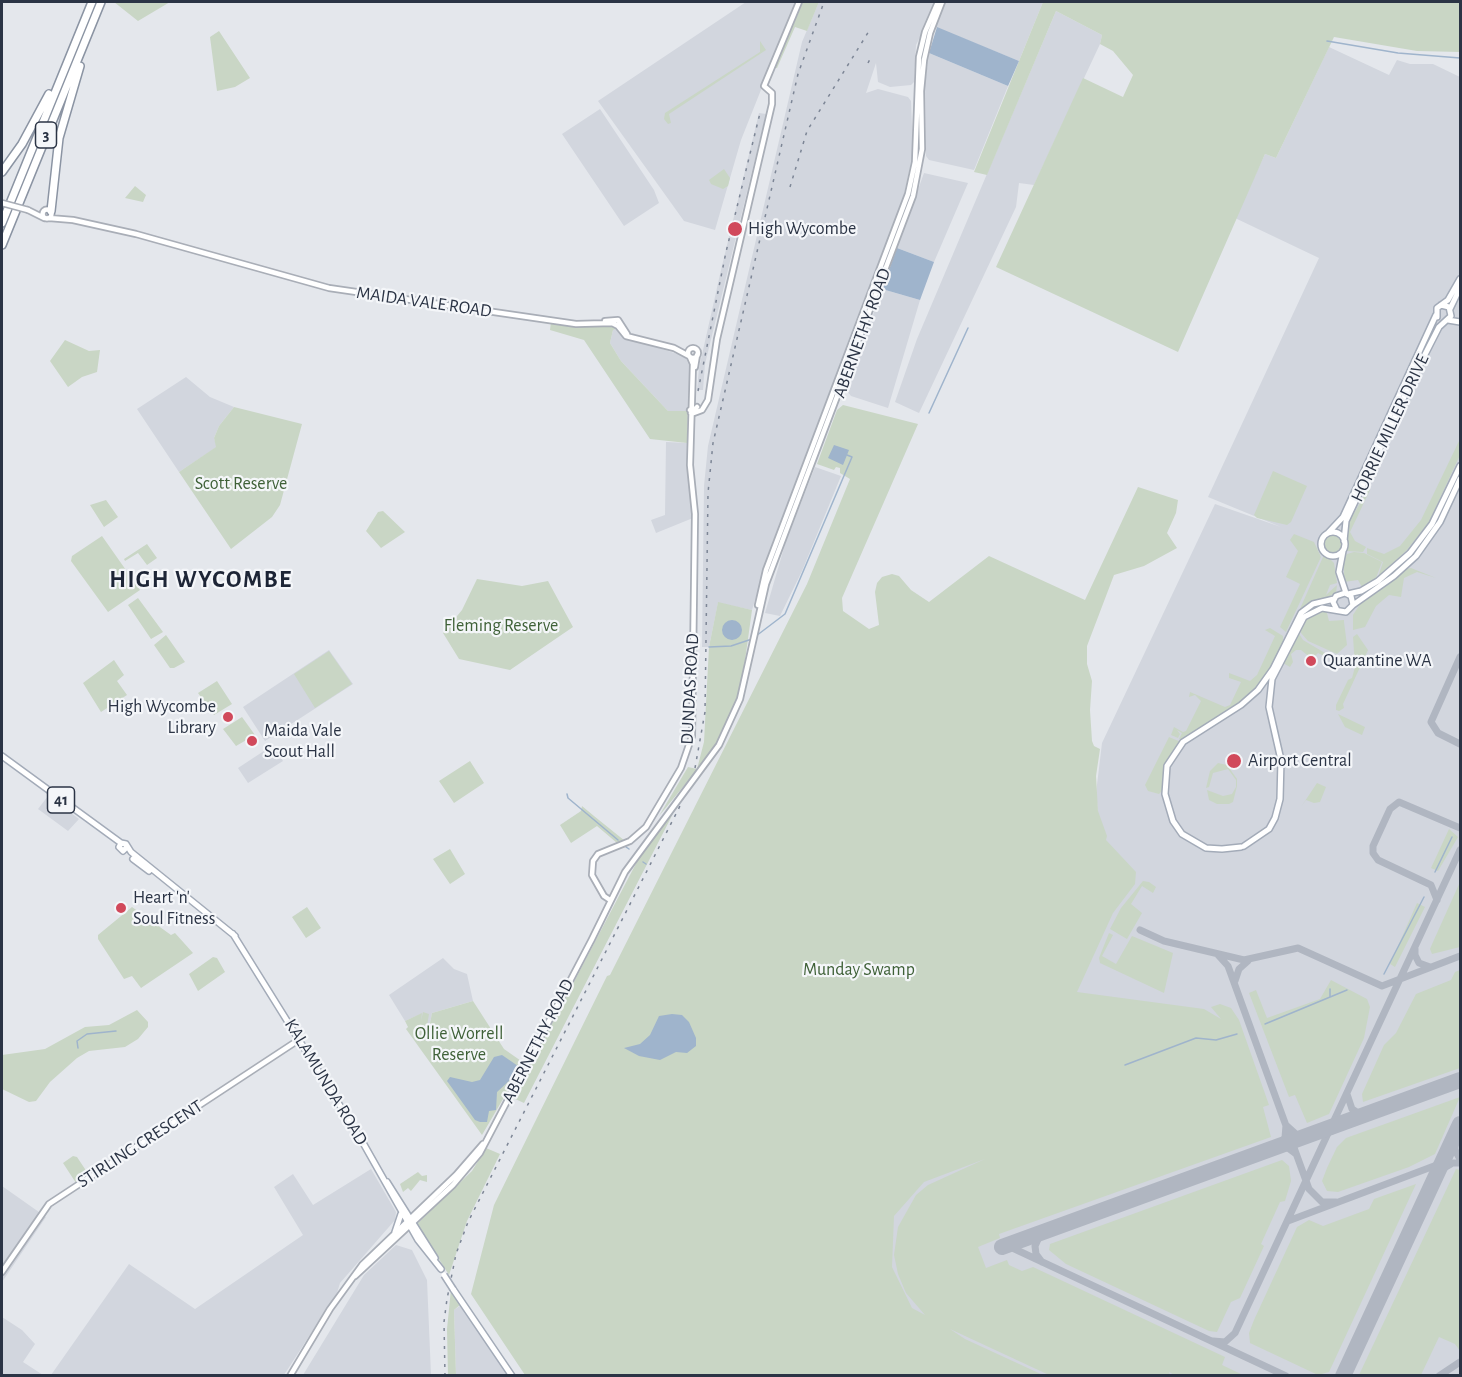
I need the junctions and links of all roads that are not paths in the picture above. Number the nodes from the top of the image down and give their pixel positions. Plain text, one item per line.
1 (92, 2) edge
2 (101, 2) edge
3 (799, 2) edge
4 (940, 2) edge
5 (93, 26) junction
6 (70, 55) junction
7 (2, 172) edge
8 (2, 203) edge
9 (48, 214) junction
10 (2, 223) edge
11 (2, 245) edge
12 (1461, 279) edge
13 (1461, 288) edge
14 (1441, 305) junction
15 (1451, 310) junction
16 (1436, 315) junction
17 (1447, 320) junction
18 (1461, 320) edge
19 (570, 322) junction
20 (633, 338) junction
21 (674, 348) junction
22 (690, 349) junction
23 (697, 355) junction
24 (689, 356) junction
25 (694, 368) junction
26 (693, 410) junction
27 (690, 445) junction
28 (1461, 466) edge
29 (1461, 479) edge
30 (1328, 533) junction
31 (1344, 540) junction
32 (1343, 550) junction
33 (1329, 556) junction
34 (1347, 593) junction
35 (1335, 597) junction
36 (1353, 605) junction
37 (1337, 610) junction
38 (2, 758) edge
39 (122, 848) junction
40 (142, 861) junction
41 (155, 875) junction
42 (172, 885) junction
43 (186, 899) junction
44 (610, 899) junction
45 (216, 920) junction
46 (233, 934) junction
47 (591, 941) junction
48 (244, 961) dead end
49 (254, 968) junction
50 (268, 987) junction
51 (300, 1040) junction
52 (383, 1179) junction
53 (408, 1220) junction
54 (395, 1232) junction
55 (441, 1269) junction
56 (2, 1272) edge
57 (355, 1276) junction
58 (290, 1376) edge
59 (512, 1376) edge

1 - 6 highway, 3
2 - 5 highway, 3
3 - 26 main road, DUNDAS ROAD
4 - 44 main road, ABERNETHY ROAD
5 - 9 highway
5 - 11 highway, 3
6 - 7 highway
6 - 10 highway, 3
8 - 9 main road, MAIDA VALE ROAD, bridge
9 - 19 main road, MAIDA VALE ROAD
12 - 14 main road
13 - 15 main road
14 - 15 main road
14 - 16 main road
15 - 17 main road
15 - 18 main road
16 - 17 main road
16 - 30 main road, HORRIE MILLER DRIVE
17 - 18 main road
17 - 31 main road, HORRIE MILLER DRIVE
19 - 20 main road, MAIDA VALE ROAD
19 - 20 main road, MAIDA VALE ROAD
20 - 21 main road, MAIDA VALE ROAD
21 - 22 main road, MAIDA VALE ROAD
21 - 24 main road, MAIDA VALE ROAD
22 - 23 main road
22 - 24 main road
23 - 24 main road
23 - 25 main road
24 - 25 main road
25 - 26 main road, DUNDAS ROAD
26 - 27 main road, DUNDAS ROAD
26 - 27 main road, DUNDAS ROAD
27 - 44 main road, DUNDAS ROAD
28 - 34 main road
29 - 36 main road
30 - 31 main road
30 - 33 main road
31 - 32 main road
32 - 33 main road
32 - 34 main road
33 - 35 main road
34 - 35 main road
34 - 36 main road
35 - 37 main road
35 - 37 main road
36 - 37 main road
38 - 39 main road, KALAMUNDA ROAD / 41
39 - 40 main road, KALAMUNDA ROAD / 41
39 - 41 main road, KALAMUNDA ROAD / 41
40 - 41 main road
40 - 42 main road, KALAMUNDA ROAD / 41
41 - 43 main road, KALAMUNDA ROAD / 41
42 - 43 main road
42 - 45 main road, KALAMUNDA ROAD / 41
43 - 45 main road, KALAMUNDA ROAD / 41
44 - 47 main road, ABERNETHY ROAD
44 - 47 main road, ABERNETHY ROAD
45 - 46 main road, KALAMUNDA ROAD / 41
46 - 49 main road, KALAMUNDA ROAD / 41
46 - 50 main road, KALAMUNDA ROAD / 41
47 - 53 main road, ABERNETHY ROAD
48 - 49 main road
49 - 50 main road, KALAMUNDA ROAD / 41
50 - 51 main road, KALAMUNDA ROAD
51 - 52 main road, KALAMUNDA ROAD
51 - 56 main road, STIRLING CRESCENT
52 - 53 main road, KALAMUNDA ROAD
52 - 53 main road, KALAMUNDA ROAD
53 - 54 main road
53 - 54 main road, ABERNETHY ROAD
53 - 55 main road, KALAMUNDA ROAD
53 - 55 main road, KALAMUNDA ROAD
53 - 57 main road, ABERNETHY ROAD
54 - 57 main road, ABERNETHY ROAD
55 - 59 main road, KALAMUNDA ROAD, bridge
57 - 58 main road, ABERNETHY ROAD

